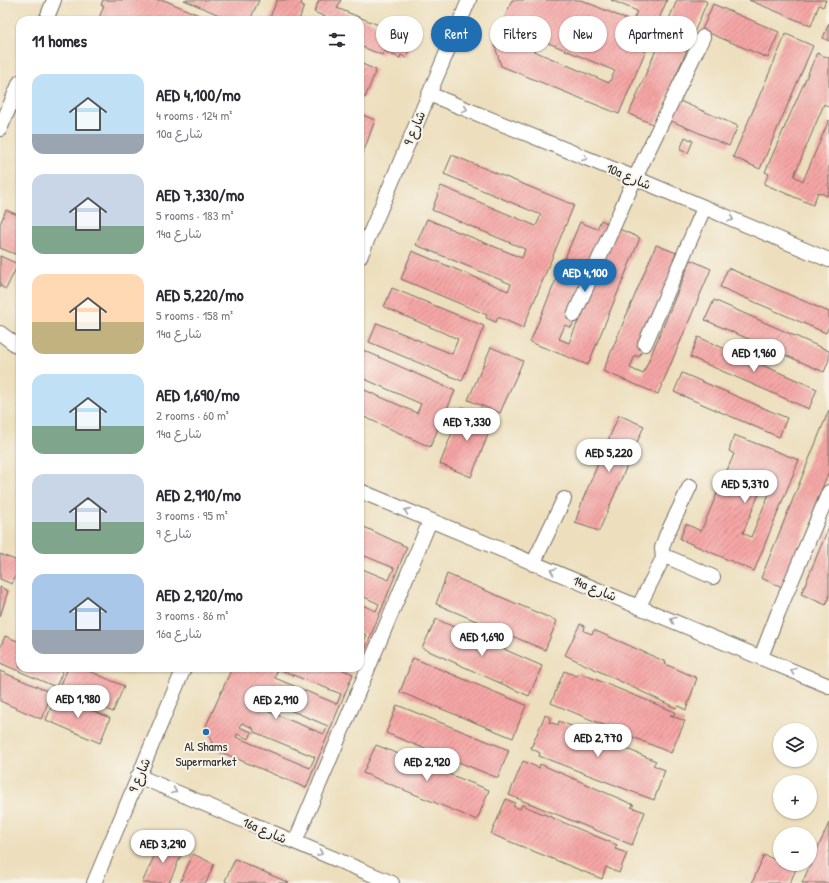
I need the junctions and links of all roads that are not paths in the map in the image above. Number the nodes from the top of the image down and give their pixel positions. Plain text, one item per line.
1 (54, 0) edge
2 (469, 0) edge
3 (48, 16) edge
4 (703, 37) dead end
5 (16, 91) edge
6 (429, 94) junction
7 (0, 129) edge
8 (635, 178) junction
9 (704, 208) junction
10 (364, 248) edge
11 (829, 260) edge
12 (574, 315) dead end
13 (0, 333) edge
14 (0, 344) edge
15 (16, 344) edge
16 (645, 344) dead end
17 (16, 346) edge
18 (690, 486) dead end
19 (829, 492) edge
20 (364, 493) edge
21 (564, 499) dead end
22 (430, 521) junction
23 (662, 560) junction
24 (534, 564) junction
25 (713, 577) dead end
26 (639, 606) junction
27 (761, 657) junction
28 (182, 672) edge
29 (829, 686) edge
30 (138, 776) junction
31 (295, 842) junction
32 (94, 883) edge
33 (392, 883) edge

1 - 3 street
2 - 6 street, شارع 9
4 - 8 street
5 - 7 street
6 -> 8 street, 10a شارع
6 - 10 street, شارع 9
8 - 9 street, 10a شارع
8 - 12 street
9 -> 11 street, 10a شارع
9 - 16 street
13 - 15 street
14 - 17 street
18 - 23 street
19 - 27 street
22 -> 20 street, 14a شارع
21 - 24 street
22 - 24 street, 14a شارع
22 - 31 street
23 - 25 street
23 - 26 street
26 -> 24 street, 14a شارع
27 -> 26 street, 14a شارع
29 -> 27 street, 14a شارع
28 - 30 street, شارع 9
30 -> 31 street, 16a شارع
30 - 32 street, شارع 9
31 -> 33 street, 16a شارع

